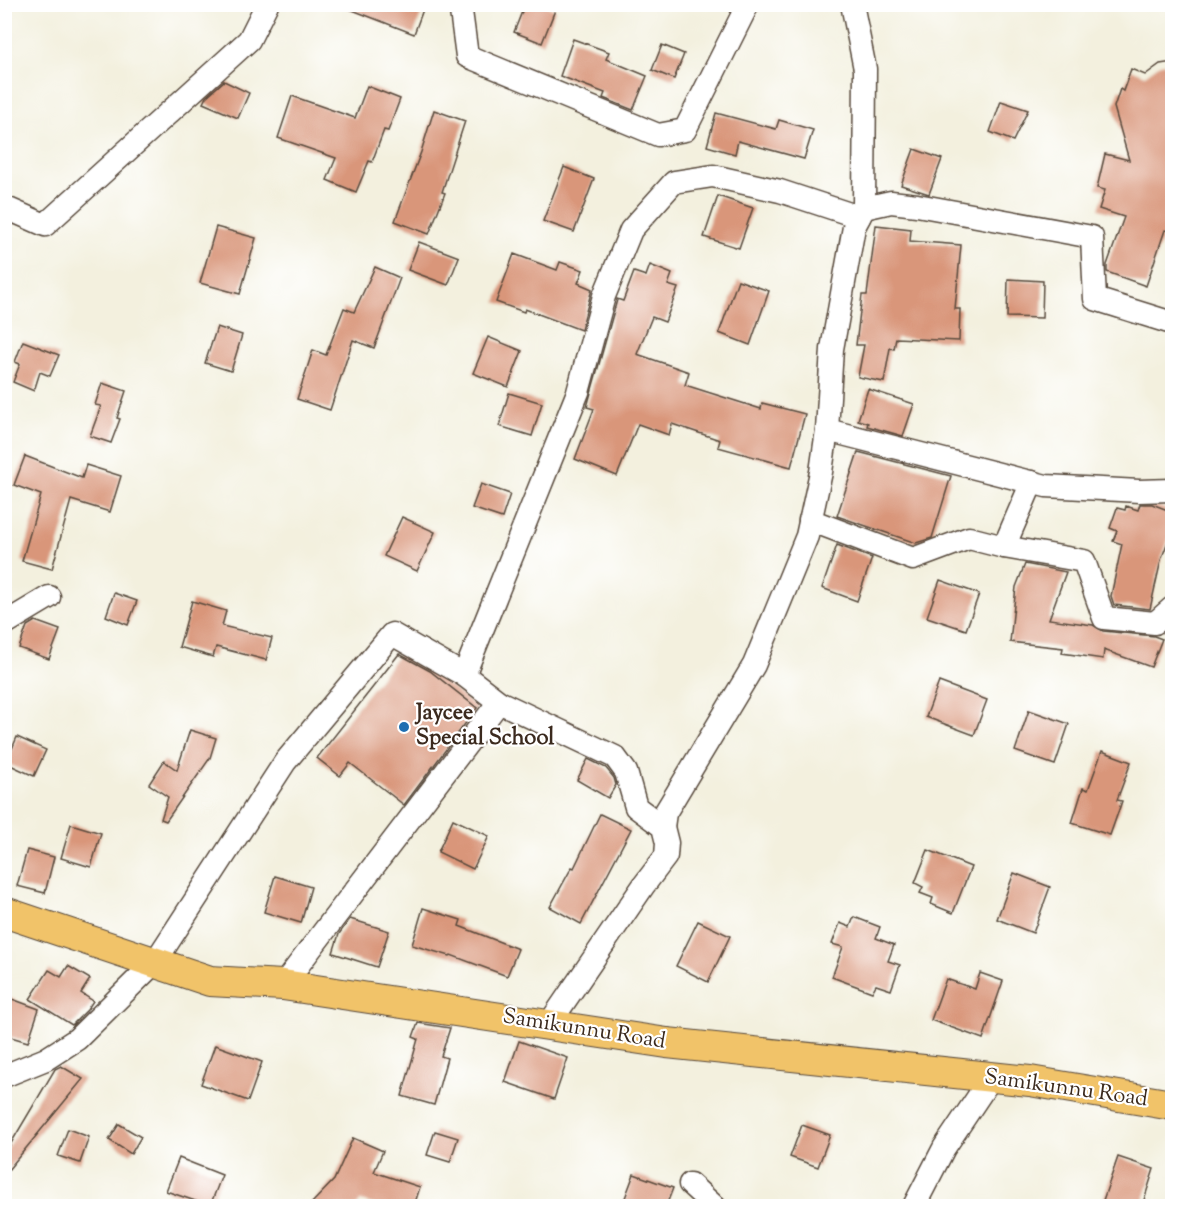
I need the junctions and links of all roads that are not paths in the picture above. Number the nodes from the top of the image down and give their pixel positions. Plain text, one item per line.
1 (267, 4) edge
2 (460, 4) edge
3 (748, 4) edge
4 (852, 4) edge
5 (4, 207) edge
6 (862, 212) junction
7 (1173, 323) edge
8 (827, 430) junction
9 (1032, 482) junction
10 (1173, 490) edge
11 (810, 520) junction
12 (1004, 547) junction
13 (49, 597) dead end
14 (1173, 608) edge
15 (4, 624) edge
16 (464, 675) junction
17 (499, 702) junction
18 (663, 826) junction
19 (4, 912) edge
20 (155, 962) junction
21 (283, 985) junction
22 (549, 1024) junction
23 (4, 1076) edge
24 (991, 1078) junction
25 (1173, 1105) edge
26 (690, 1184) dead end
27 (714, 1206) edge
28 (914, 1206) edge

1 - 5 street
2 - 3 street
4 - 6 street
6 - 7 street
6 - 8 street
6 - 16 street
8 - 9 street
8 - 11 street
9 - 10 street
9 - 12 street
11 - 12 street
11 - 18 street
12 - 14 street
13 - 15 street
16 - 17 street
16 - 20 street
17 - 18 street
17 - 21 street
18 - 22 street
19 - 20 main road, Samikunnu Road
20 - 21 main road, Samikunnu Road
20 - 23 street
21 - 22 main road, Samikunnu Road
22 - 24 main road, Samikunnu Road
24 - 25 main road, Samikunnu Road
24 - 28 street
26 - 27 street

